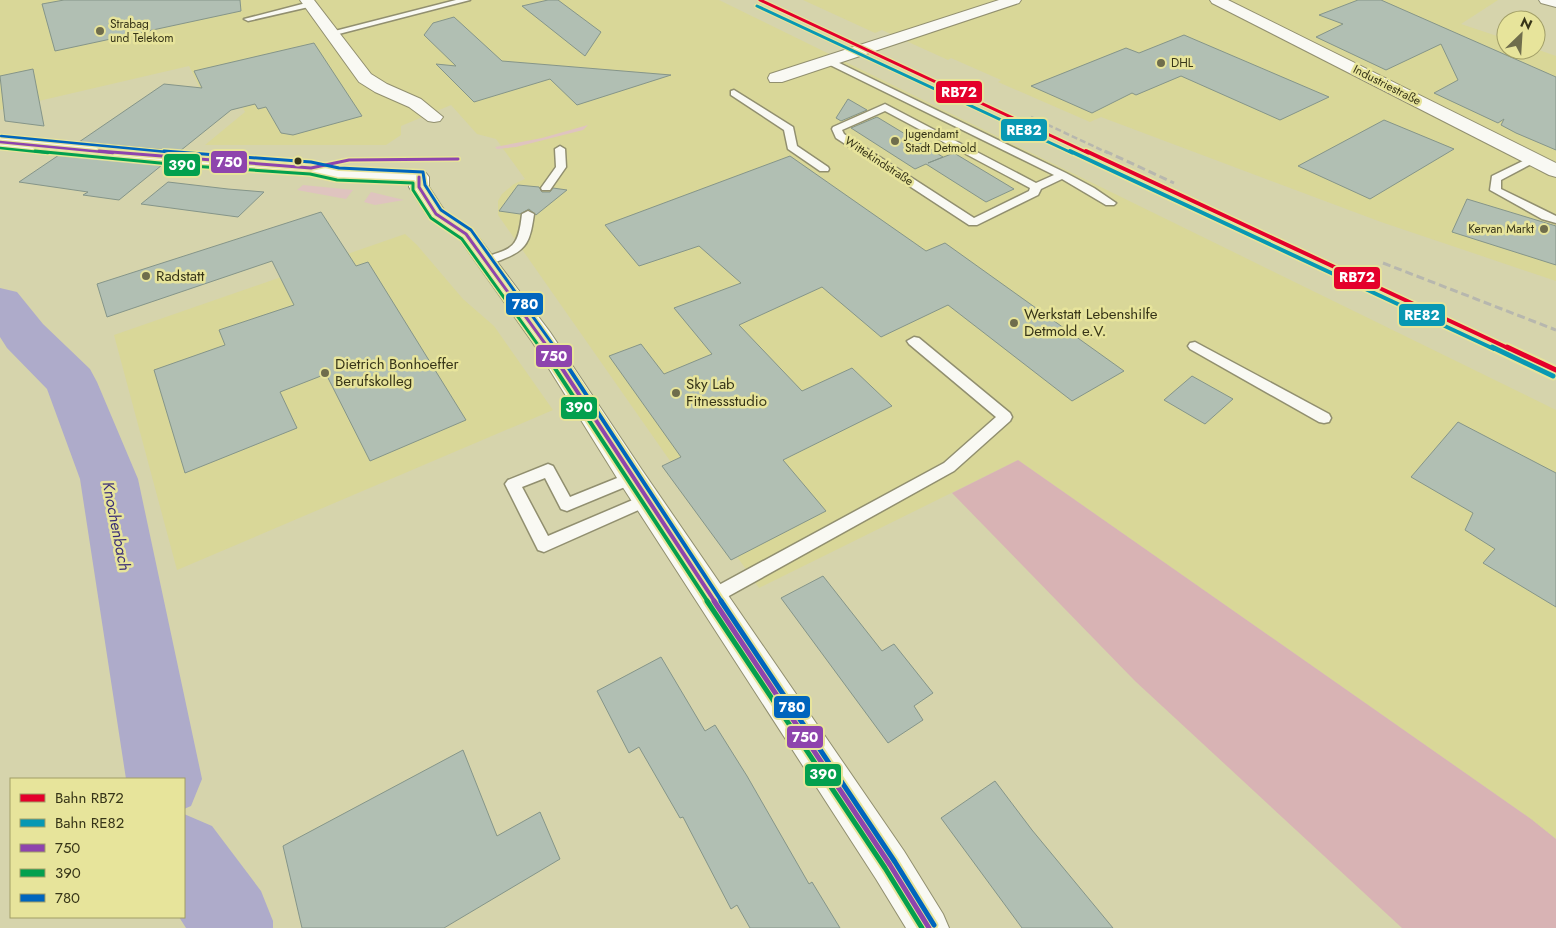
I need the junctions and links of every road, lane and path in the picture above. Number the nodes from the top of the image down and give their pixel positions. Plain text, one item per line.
1 (466, 0) edge
2 (1014, 0) edge
3 (1217, 0) edge
4 (1546, 0) edge
5 (308, 2) edge
6 (1556, 3) edge
7 (248, 19) dead end
8 (331, 33) junction
9 (829, 60) junction
10 (776, 78) dead end
11 (734, 93) dead end
12 (434, 117) dead end
13 (0, 142) edge
14 (560, 149) dead end
15 (1533, 159) junction
16 (824, 169) dead end
17 (1556, 171) edge
18 (1062, 175) junction
19 (1036, 187) junction
20 (546, 188) dead end
21 (1110, 203) dead end
22 (528, 214) dead end
23 (1556, 220) edge
24 (486, 261) junction
25 (914, 342) dead end
26 (1195, 346) dead end
27 (1324, 418) dead end
28 (640, 489) junction
29 (712, 597) junction
30 (930, 928) edge

1 - 8 lane
2 - 9 street
3 - 15 street, Industriestraße
4 - 6 street
5 - 7 lane
5 - 8 street
8 - 12 street
9 - 10 street
9 - 18 lane
11 - 16 lane
13 - 24 street
14 - 20 lane
15 - 17 street, Industriestraße
15 - 23 lane
18 - 19 lane, Wittekindstraße
18 - 21 lane
19 - 19 lane, Wittekindstraße
22 - 24 lane
24 - 28 street
25 - 29 lane
26 - 27 lane
28 - 28 lane
28 - 29 street
29 - 30 street

